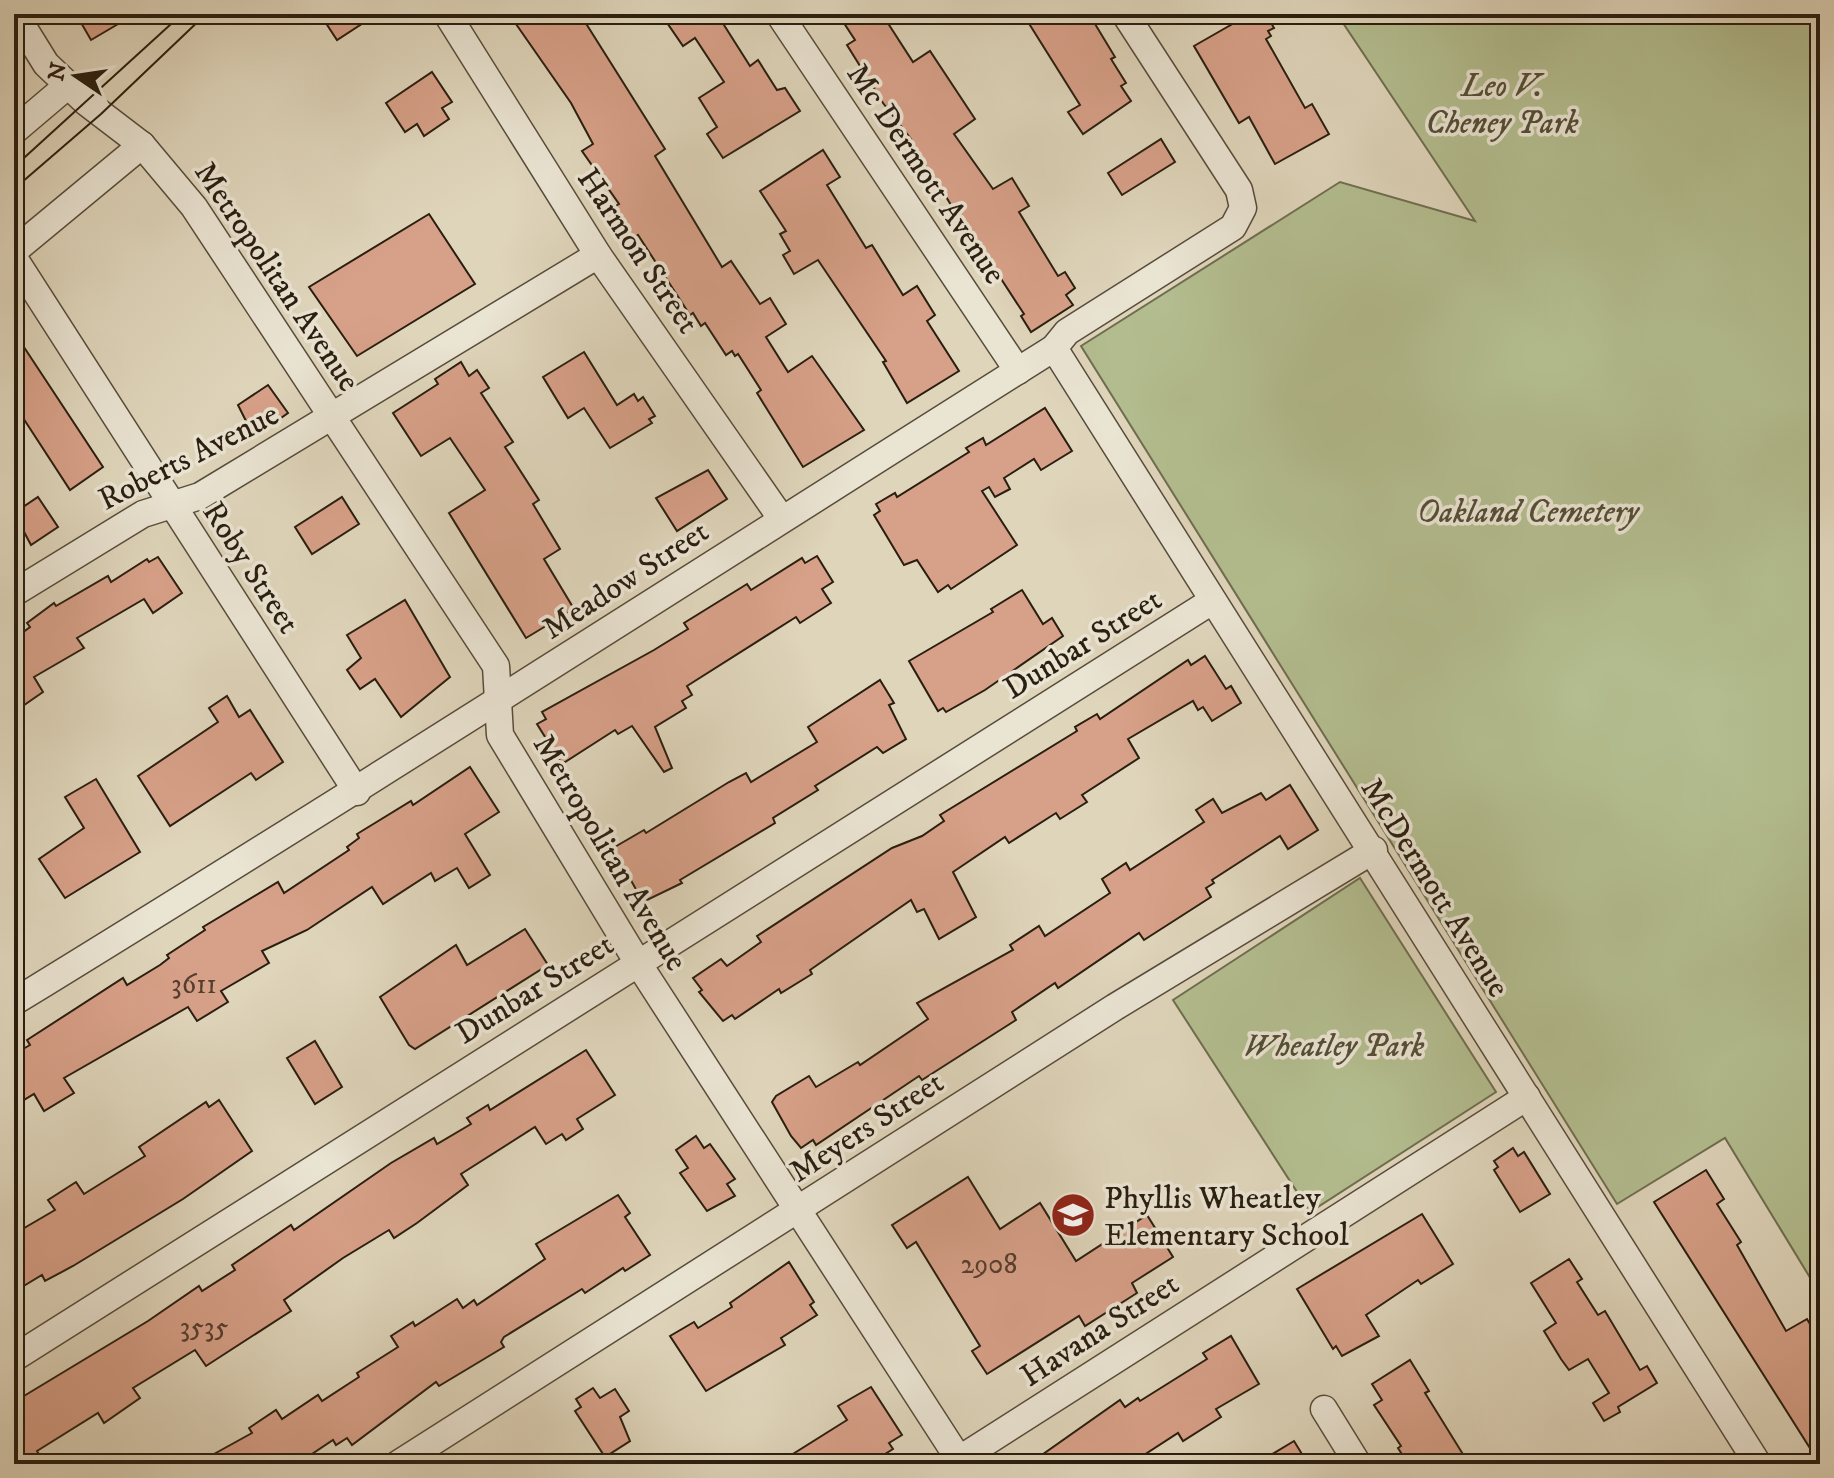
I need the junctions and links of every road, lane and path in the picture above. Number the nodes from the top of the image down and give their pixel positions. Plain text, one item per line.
1 (15, 14) edge
2 (447, 14) edge
3 (779, 14) edge
4 (1125, 14) edge
5 (67, 86) junction
6 (14, 131) edge
7 (142, 145) junction
8 (14, 251) edge
9 (598, 255) junction
10 (14, 258) edge
11 (1054, 348) junction
12 (1018, 371) junction
13 (334, 418) junction
14 (171, 506) junction
15 (781, 518) junction
16 (14, 593) edge
17 (1212, 601) junction
18 (497, 701) junction
19 (357, 792) junction
20 (1374, 850) junction
21 (638, 963) junction
22 (14, 1002) edge
23 (1527, 1097) junction
24 (799, 1209) junction
25 (14, 1358) edge
26 (1324, 1409) dead end
27 (958, 1462) edge
28 (398, 1464) edge
29 (1358, 1464) edge
30 (1758, 1464) edge

1 - 5 street, Metropolitan Avenue
2 - 9 street, Harmon Street
3 - 12 street, Mc Dermott Avenue
4 - 11 street, Meadow Street
5 - 6 street
5 - 7 street, Metropolitan Avenue
7 - 8 street
7 - 13 street, Metropolitan Avenue
9 - 13 street, Roberts Avenue
9 - 15 street, Harmon Street
10 - 14 street, Roby Street
11 - 12 street, Meadow Street
11 - 17 street, McDermott Avenue
12 - 15 street, Meadow Street
13 - 14 street, Roberts Avenue
13 - 18 street, Metropolitan Avenue
14 - 16 street, Roberts Avenue
14 - 19 street, Roby Street
15 - 18 street, Meadow Street
17 - 20 street, McDermott Avenue
17 - 21 street, Dunbar Street
18 - 19 street, Meadow Street
18 - 21 street, Metropolitan Avenue
19 - 22 street, Meadow Street
20 - 23 street, McDermott Avenue
20 - 24 street, Meyers Street
21 - 24 street, Metropolitan Avenue
21 - 25 street, Dunbar Street
23 - 27 street, Havana Street
23 - 30 street, McDermott Avenue
24 - 27 street, Metropolitan Avenue
24 - 28 street, Meyers Street
26 - 29 street

